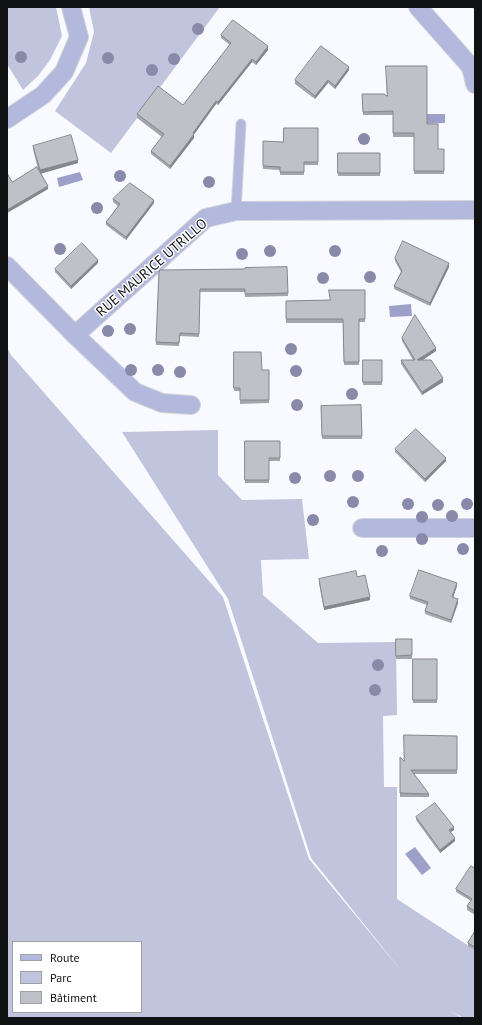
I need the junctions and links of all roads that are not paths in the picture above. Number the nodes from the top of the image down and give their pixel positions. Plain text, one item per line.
1 (72, 7) edge
2 (418, 7) edge
3 (475, 84) edge
4 (7, 119) edge
5 (241, 124) dead end
6 (475, 210) edge
7 (236, 211) junction
8 (7, 266) edge
9 (75, 335) junction
10 (191, 405) dead end
11 (362, 528) dead end
12 (475, 528) edge

1 - 4 street
2 - 3 street
5 - 7 lane
6 - 7 street, RUE MAURICE UTRILLO
7 - 9 street, RUE MAURICE UTRILLO
8 - 9 street
9 - 10 street
11 - 12 street

